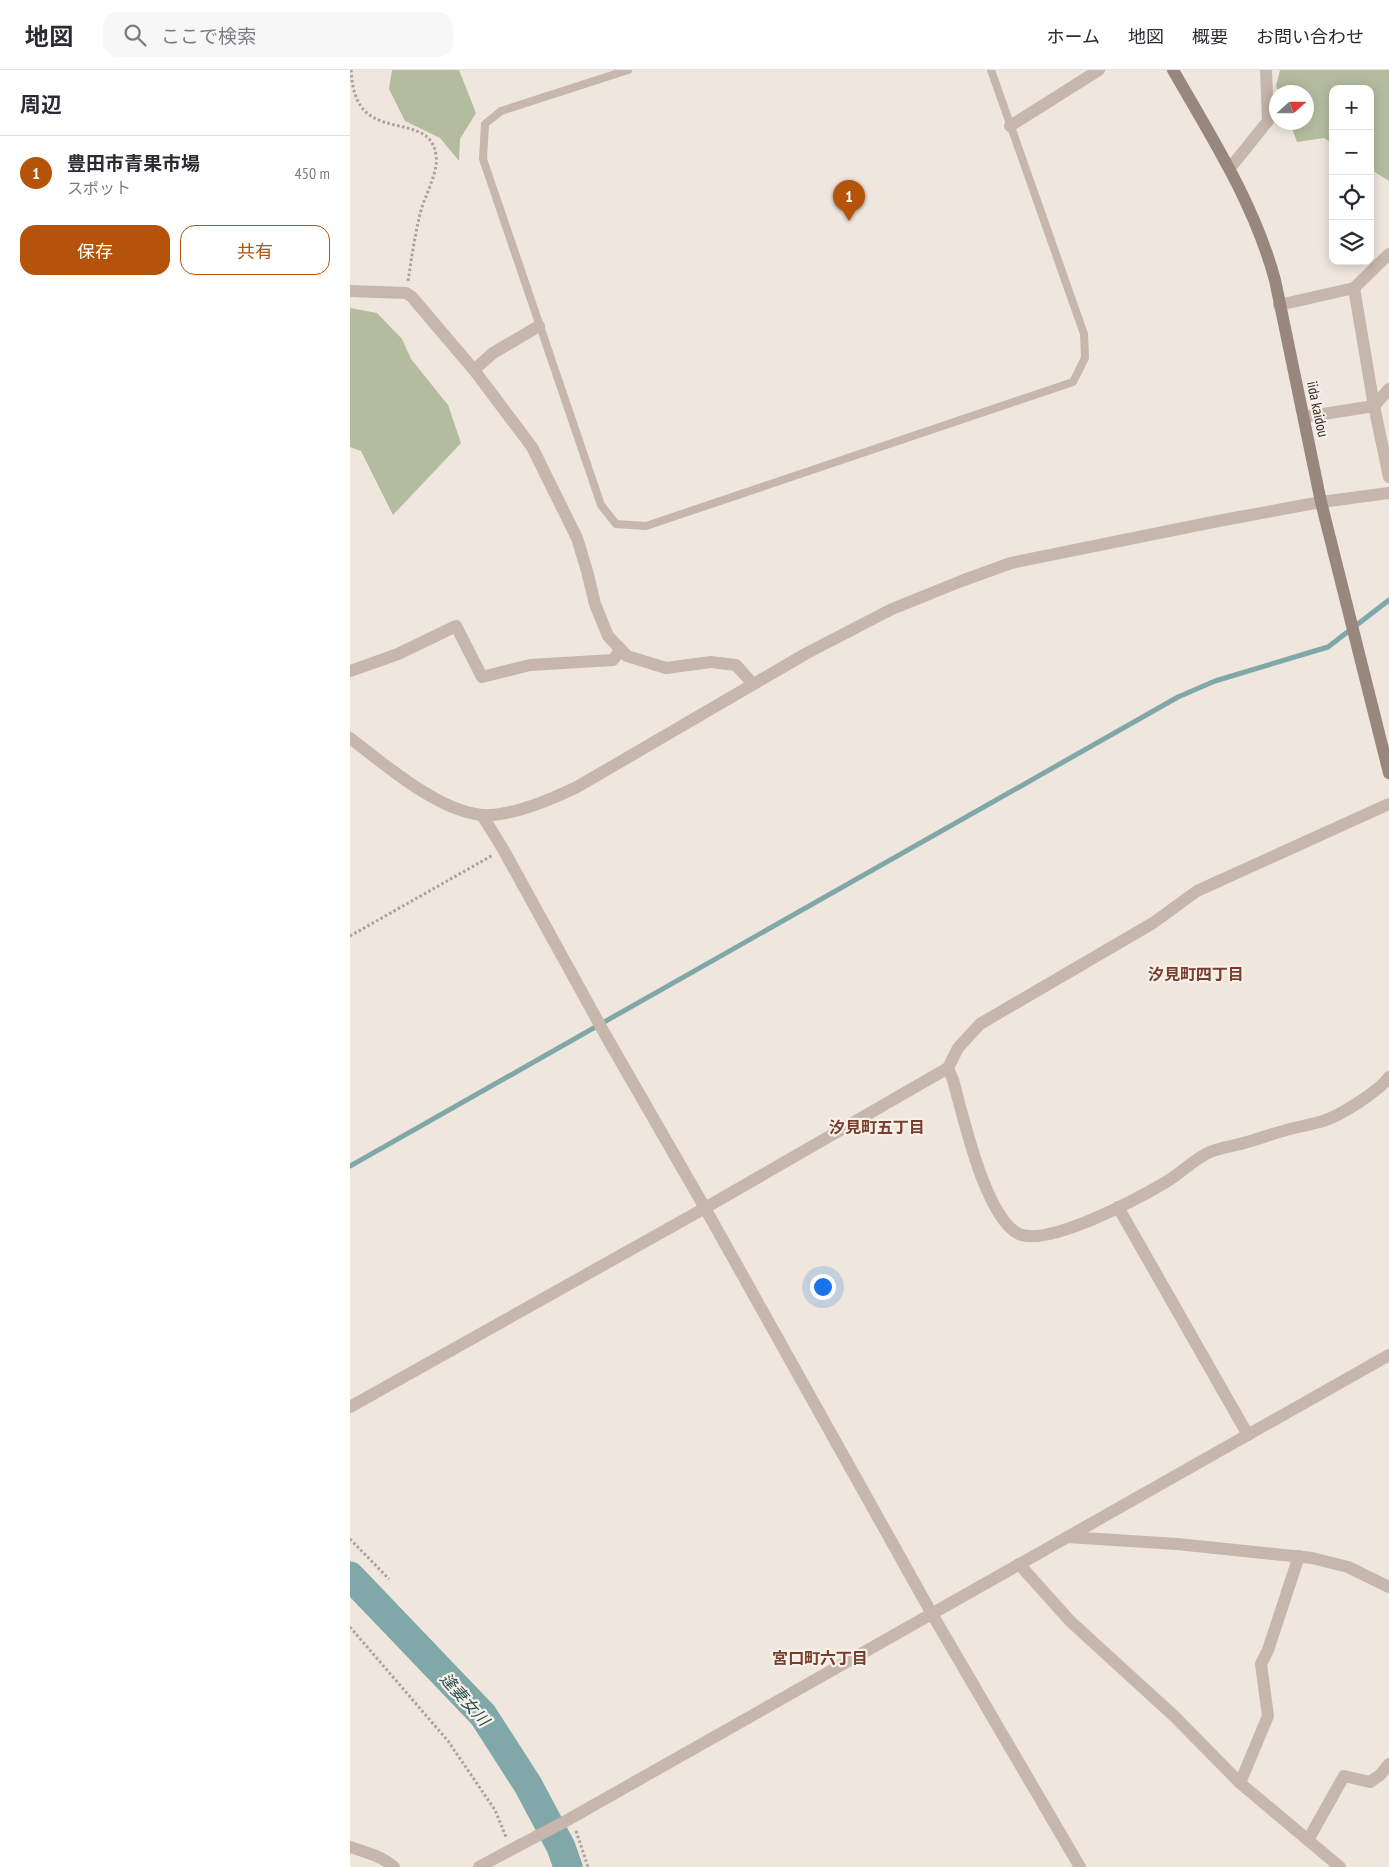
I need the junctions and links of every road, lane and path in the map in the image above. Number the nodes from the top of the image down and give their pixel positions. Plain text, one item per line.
1 (350, 70) edge
2 (628, 70) edge
3 (991, 70) edge
4 (1099, 70) edge
5 (1173, 70) edge
6 (1266, 70) edge
7 (1010, 126) junction
8 (1230, 168) junction
9 (1389, 254) edge
10 (1354, 288) junction
11 (350, 291) edge
12 (406, 293) junction
13 (1279, 305) junction
14 (539, 326) junction
15 (474, 370) junction
16 (1389, 389) edge
17 (1374, 406) junction
18 (1304, 417) junction
19 (1389, 477) edge
20 (1389, 493) edge
21 (1321, 502) junction
22 (621, 649) junction
23 (350, 671) edge
24 (753, 684) junction
25 (350, 738) edge
26 (1389, 773) edge
27 (1389, 804) edge
28 (482, 815) junction
29 (503, 849) junction
30 (350, 936) edge
31 (948, 1068) junction
32 (1389, 1077) edge
33 (1118, 1207) junction
34 (705, 1208) junction
35 (1389, 1355) edge
36 (350, 1407) edge
37 (1248, 1435) junction
38 (1067, 1537) junction
39 (350, 1539) edge
40 (1299, 1556) junction
41 (1019, 1564) junction
42 (389, 1578) dead end
43 (1389, 1587) edge
44 (932, 1614) junction
45 (350, 1627) edge
46 (1389, 1764) edge
47 (1240, 1783) junction
48 (567, 1820) junction
49 (1308, 1840) junction
50 (350, 1847) edge
51 (514, 1848) junction
52 (394, 1867) edge
53 (479, 1867) edge
54 (588, 1867) edge
55 (1080, 1867) edge
56 (1340, 1867) edge

1 - 12 path
2 - 14 lane
3 - 7 lane
4 - 7 street
5 - 8 main road, iida kaidou
6 - 8 street
7 - 14 lane
8 - 13 main road, iida kaidou
9 - 10 street
10 - 13 street
10 - 17 street
11 - 12 street
12 - 15 street
13 - 18 main road, iida kaidou
14 - 15 street
15 - 22 street
16 - 17 street
17 - 18 street
17 - 19 street
18 - 21 main road, iida kaidou
20 - 21 street
21 - 24 street
21 - 26 main road, iida kaidou
22 - 23 street
22 - 24 street
24 - 28 street
25 - 28 street
27 - 31 street
28 - 29 street
29 - 30 path
29 - 34 street
31 - 33 street
31 - 34 street
32 - 33 street
33 - 37 street
34 - 36 street
34 - 44 street
35 - 37 street
37 - 38 street
38 - 40 street
38 - 41 street
39 - 42 path
40 - 43 street
40 - 47 street
41 - 44 street
41 - 47 street
44 - 48 street
44 - 55 street
45 - 51 path
46 - 49 street
47 - 49 street
48 - 51 street
48 - 54 path
49 - 56 street
50 - 52 street
51 - 53 street

